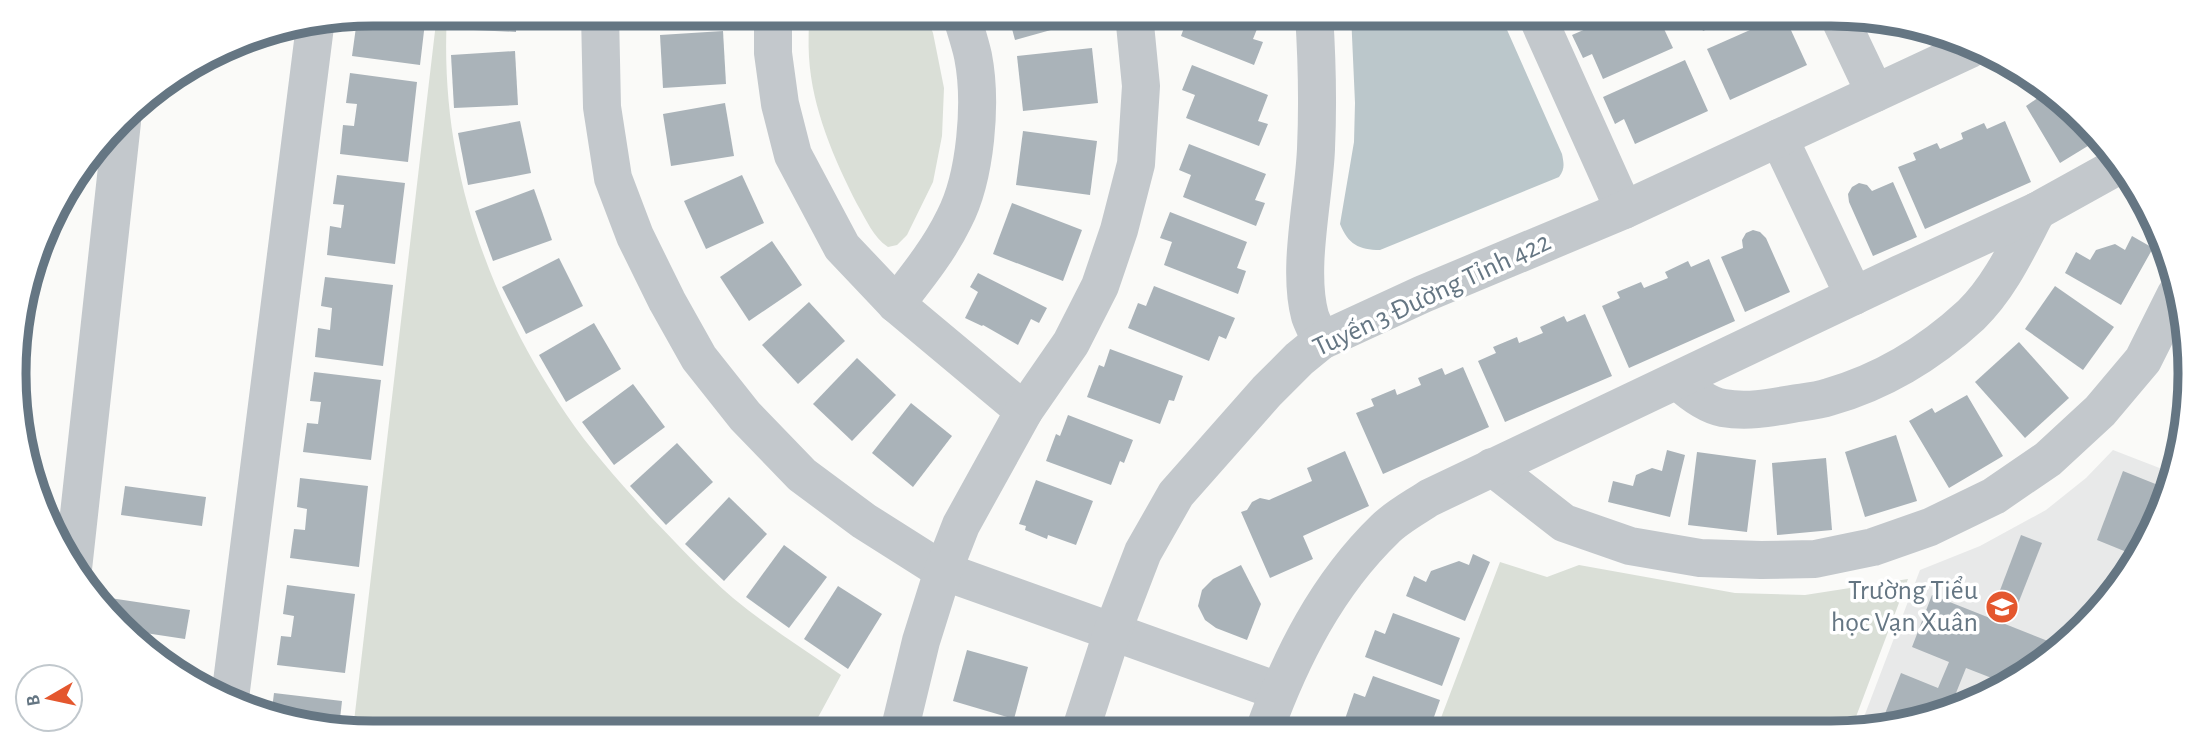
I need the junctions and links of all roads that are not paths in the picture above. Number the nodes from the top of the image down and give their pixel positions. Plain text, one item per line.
1 (600, 26) edge
2 (773, 26) edge
3 (964, 26) edge
4 (1135, 26) edge
5 (1315, 26) edge
6 (1541, 26) edge
7 (1843, 27) edge
8 (313, 32) edge
9 (1962, 53) edge
10 (1875, 93) junction
11 (120, 136) edge
12 (1779, 138) junction
13 (2111, 170) edge
14 (1624, 210) junction
15 (2037, 211) junction
16 (1854, 296) junction
17 (896, 304) junction
18 (2171, 305) edge
19 (1321, 341) junction
20 (1678, 381) junction
21 (1024, 411) junction
22 (1492, 467) junction
23 (75, 550) edge
24 (943, 570) junction
25 (1113, 630) junction
26 (231, 690) edge
27 (1278, 691) junction
28 (902, 721) edge
29 (1084, 721) edge
30 (1268, 721) edge

1 - 24 street
2 - 17 street
3 - 17 street
4 - 21 street
5 - 19 street
6 - 14 street
7 - 10 street
8 - 26 street
9 - 10 street, Tuyến 3 Đường Tỉnh 422
10 - 12 street, Tuyến 3 Đường Tỉnh 422
11 - 23 street
12 - 14 street, Tuyến 3 Đường Tỉnh 422
12 - 16 street
13 - 15 street
14 - 19 street, Tuyến 3 Đường Tỉnh 422
15 - 16 street
15 - 20 street
16 - 20 street
17 - 21 street
18 - 22 street
19 - 25 street, Tuyến 3 Đường Tỉnh 422
20 - 22 street
21 - 24 street
22 - 27 street
24 - 25 street
24 - 28 street
25 - 27 street
25 - 29 street, Tuyến 3 Đường Tỉnh 422
27 - 30 street

